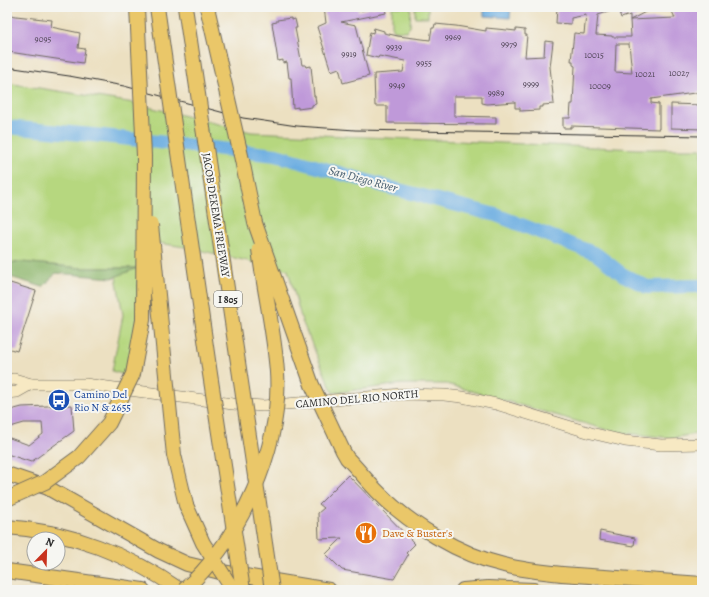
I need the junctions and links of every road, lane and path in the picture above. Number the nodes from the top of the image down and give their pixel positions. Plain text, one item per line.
1 (137, 7) edge
2 (157, 7) edge
3 (185, 7) edge
4 (208, 7) edge
5 (144, 156) junction
6 (256, 222) junction
7 (7, 380) edge
8 (31, 384) junction
9 (7, 394) edge
10 (702, 444) edge
11 (7, 474) edge
12 (7, 499) edge
13 (7, 527) edge
14 (7, 571) edge
15 (702, 584) edge
16 (143, 590) edge
17 (180, 590) edge
18 (184, 590) edge
19 (233, 590) edge
20 (243, 590) edge
21 (272, 590) edge
22 (330, 590) edge
23 (463, 590) edge
24 (534, 590) edge

1 - 5 highway, bridge
2 - 20 highway, I 805, bridge
3 - 21 highway, JACOB DEKEMA FREEWAY / I 805, bridge
4 - 6 highway, bridge
5 - 12 highway, bridge
5 - 19 highway, bridge
6 - 15 highway, bridge
6 - 18 highway, bridge
7 - 8 main road, CAMINO DEL RIO NORTH
8 - 9 main road, CAMINO DEL RIO NORTH
8 - 10 main road, CAMINO DEL RIO NORTH
11 - 22 highway
13 - 17 highway
14 - 16 highway
23 - 24 highway

